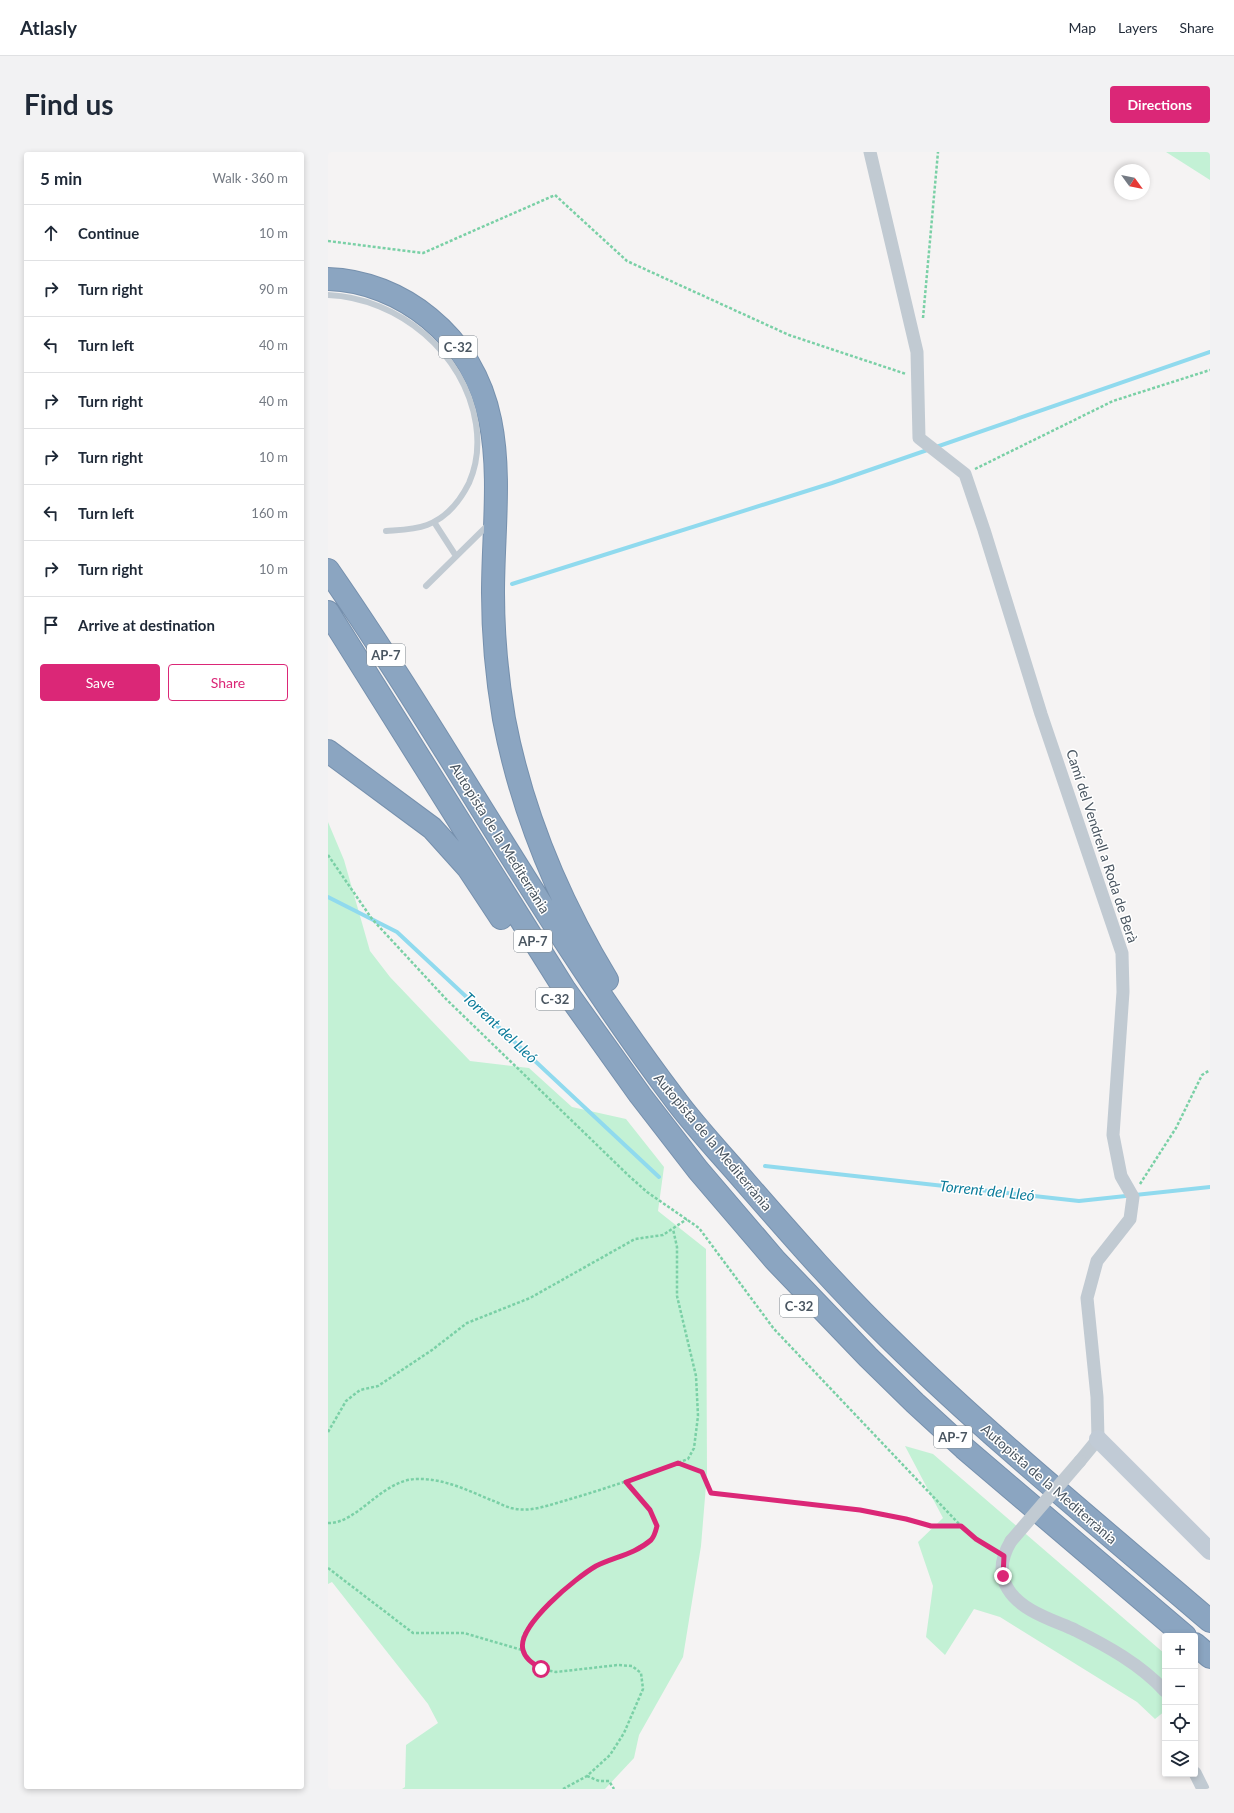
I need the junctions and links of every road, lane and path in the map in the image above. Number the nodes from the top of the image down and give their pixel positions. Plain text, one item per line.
1 (870, 152) edge
2 (938, 152) edge
3 (328, 240) edge
4 (328, 278) edge
5 (328, 295) edge
6 (922, 324) dead end
7 (1210, 370) edge
8 (917, 378) junction
9 (965, 474) junction
10 (494, 519) junction
11 (434, 522) junction
12 (386, 531) dead end
13 (456, 556) junction
14 (328, 570) edge
15 (426, 586) dead end
16 (328, 612) edge
17 (328, 751) edge
18 (328, 855) edge
19 (329, 861) edge
20 (1210, 1070) edge
21 (718, 1150) junction
22 (1133, 1197) junction
23 (686, 1219) junction
24 (673, 1228) junction
25 (328, 1432) edge
26 (1098, 1440) junction
27 (678, 1463) junction
28 (626, 1482) junction
29 (1014, 1491) junction
30 (328, 1523) edge
31 (961, 1526) junction
32 (1210, 1551) edge
33 (1004, 1556) junction
34 (328, 1568) edge
35 (1210, 1621) edge
36 (1181, 1633) edge
37 (1198, 1647) edge
38 (522, 1650) junction
39 (1210, 1657) edge
40 (1162, 1688) edge
41 (587, 1776) junction
42 (1197, 1777) edge
43 (562, 1789) edge
44 (614, 1789) edge
45 (1203, 1789) edge

1 - 8 street
2 - 6 path
3 - 8 path
4 - 10 highway, C-32
5 - 11 lane
7 - 9 path
8 - 9 street
9 - 22 street, Camí del Vendrell a Roda de Berà
10 - 13 lane
10 - 21 highway, C-32
11 - 12 lane
11 - 13 lane
13 - 15 lane
14 - 21 highway, Autopista de la Mediterrània / AP-7
16 - 29 highway, Autopista de la Mediterrània / AP-7
17 - 29 highway, C-32
18 - 19 path
19 - 23 path
20 - 22 path
21 - 35 highway, Autopista de la Mediterrània / AP-7
22 - 26 street
23 - 24 path
23 - 31 path
24 - 25 path
24 - 27 path
26 - 32 street
26 - 33 street, bridge
27 - 28 path
27 - 31 path
28 - 30 path
28 - 38 path
29 - 36 highway, Autopista de la Mediterrània / AP-7
31 - 33 path
33 - 40 street
34 - 38 path
37 - 39 highway
38 - 41 path
41 - 43 path
41 - 44 path
42 - 45 street

